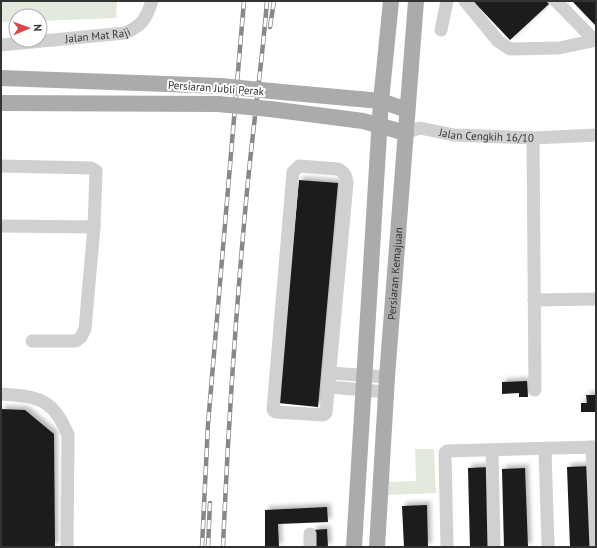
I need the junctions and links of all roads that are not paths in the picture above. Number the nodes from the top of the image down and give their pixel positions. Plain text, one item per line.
1 (152, 1) edge
2 (391, 1) edge
3 (416, 1) edge
4 (448, 1) edge
5 (465, 1) edge
6 (556, 1) edge
7 (441, 30) dead end
8 (595, 40) edge
9 (1, 45) edge
10 (1, 78) edge
11 (382, 101) junction
12 (1, 103) edge
13 (407, 110) junction
14 (380, 126) junction
15 (413, 130) junction
16 (596, 135) edge
17 (533, 138) junction
18 (1, 166) edge
19 (1, 226) edge
20 (94, 227) junction
21 (596, 299) edge
22 (534, 300) junction
23 (32, 341) dead end
24 (330, 372) junction
25 (363, 383) junction
26 (386, 384) junction
27 (329, 387) junction
28 (536, 390) dead end
29 (1, 394) edge
30 (594, 447) edge
31 (545, 450) junction
32 (492, 451) junction
33 (310, 534) dead end
34 (67, 547) edge
35 (310, 547) edge
36 (354, 547) edge
37 (377, 547) edge
38 (448, 547) edge
39 (494, 547) edge
40 (548, 547) edge
41 (596, 547) edge

1 - 9 street, Jalan Mat Raji
2 - 11 main road
3 - 13 main road, Persiaran Kemajuan
4 - 7 street
5 - 8 street
6 - 8 street
10 - 11 main road, Persiaran Jubli Perak, bridge
11 - 13 main road, Persiaran Jubli Perak
11 - 14 main road
12 - 14 main road, Persiaran Jubli Perak, bridge
13 - 15 main road, Persiaran Kemajuan
14 - 15 main road, Jalan Cengkih 16/10
14 - 25 main road
15 - 17 street, Jalan Cengkih 16/10
15 - 26 main road, Persiaran Kemajuan
16 - 17 street, Jalan Cengkih 16/10
17 - 22 street
18 - 20 street
19 - 20 street
20 - 23 street
21 - 22 street
22 - 28 street
24 - 25 street
24 - 27 street
24 - 27 street
25 - 26 street
25 - 27 street
25 - 36 main road
26 - 37 main road, Persiaran Kemajuan
29 - 34 street
30 - 31 street
30 - 41 street
31 - 32 street
31 - 40 street
32 - 38 street
32 - 39 street
33 - 35 street

